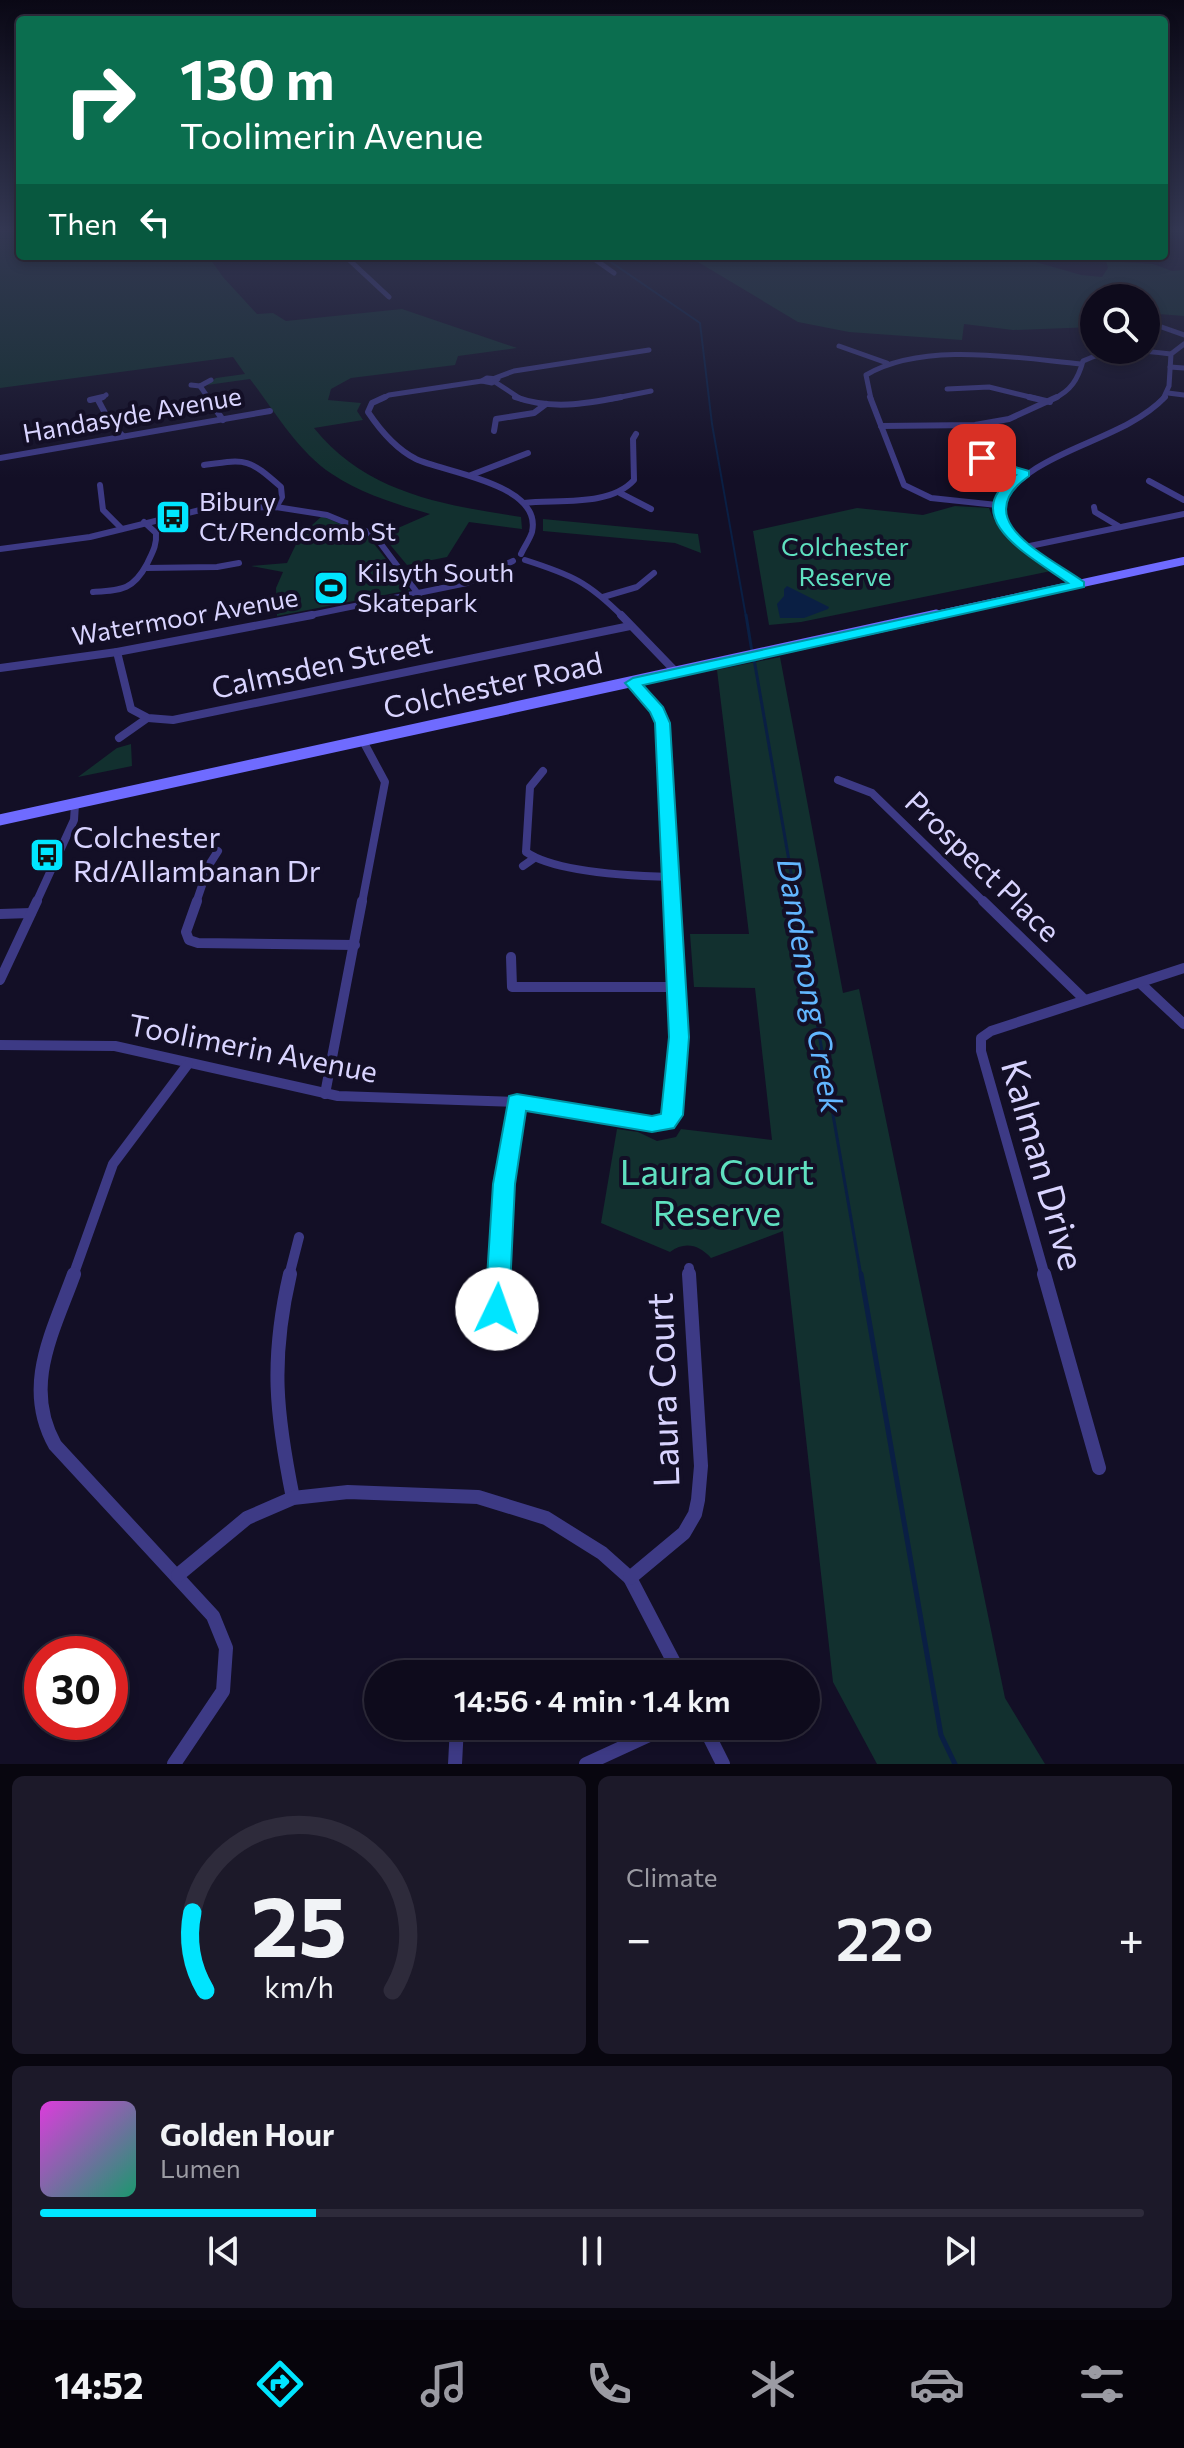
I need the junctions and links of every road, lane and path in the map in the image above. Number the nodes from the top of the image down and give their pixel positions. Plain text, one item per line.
1 (1160, 326) edge
2 (1184, 335) edge
3 (1184, 344) edge
4 (839, 346) dead end
5 (649, 350) dead end
6 (1160, 353) edge
7 (1171, 354) junction
8 (887, 363) junction
9 (1080, 364) edge
10 (1081, 364) edge
11 (1170, 367) junction
12 (1184, 368) edge
13 (211, 380) dead end
14 (495, 380) junction
15 (191, 385) dead end
16 (200, 386) junction
17 (947, 389) dead end
18 (651, 391) dead end
19 (1168, 393) junction
20 (106, 395) dead end
21 (1184, 395) edge
22 (1050, 402) junction
23 (546, 404) junction
24 (270, 411) dead end
25 (223, 420) junction
26 (881, 426) junction
27 (494, 431) dead end
28 (636, 434) dead end
29 (123, 436) junction
30 (528, 453) dead end
31 (1, 456) edge
32 (982, 458) dead end
33 (204, 465) dead end
34 (1025, 474) junction
35 (471, 475) junction
36 (1149, 481) dead end
37 (100, 485) dead end
38 (620, 493) junction
39 (1184, 500) edge
40 (524, 503) junction
41 (997, 505) junction
42 (276, 507) junction
43 (1094, 507) dead end
44 (651, 509) dead end
45 (1184, 514) edge
46 (144, 522) junction
47 (1120, 527) junction
48 (122, 529) junction
49 (1025, 547) junction
50 (0, 549) edge
51 (523, 557) junction
52 (1184, 561) edge
53 (239, 563) dead end
54 (146, 568) junction
55 (654, 573) dead end
56 (1080, 584) junction
57 (93, 592) dead end
58 (419, 595) junction
59 (603, 597) junction
60 (630, 626) junction
61 (117, 652) junction
62 (0, 668) edge
63 (677, 673) junction
64 (633, 683) junction
65 (146, 719) junction
66 (119, 738) dead end
67 (363, 741) junction
68 (543, 771) dead end
69 (838, 780) dead end
70 (75, 804) junction
71 (0, 820) edge
72 (218, 851) dead end
73 (533, 859) junction
74 (523, 866) dead end
75 (671, 877) junction
76 (31, 913) junction
77 (0, 914) edge
78 (355, 945) junction
79 (511, 957) dead end
80 (1184, 968) edge
81 (0, 980) edge
82 (1140, 983) junction
83 (678, 987) junction
84 (1085, 1000) junction
85 (1184, 1024) edge
86 (0, 1045) edge
87 (188, 1064) junction
88 (325, 1094) junction
89 (517, 1102) junction
90 (299, 1237) dead end
91 (689, 1268) dead end
92 (497, 1309) dead end
93 (1099, 1468) dead end
94 (293, 1498) junction
95 (178, 1575) junction
96 (630, 1578) junction
97 (673, 1660) edge
98 (456, 1740) edge
99 (638, 1740) edge
100 (711, 1740) edge
101 (174, 1764) edge
102 (455, 1764) edge
103 (586, 1764) edge
104 (723, 1764) edge

1 - 2 street
3 - 7 street
4 - 8 street
5 - 14 street
6 - 7 street
7 - 11 street
8 - 9 street
8 - 26 street
10 - 22 street
11 - 12 street
11 - 19 street
13 - 16 street
14 - 23 street
14 - 35 street
15 - 16 street
16 - 25 street
17 - 22 street
18 - 23 street
19 - 21 street
19 - 34 street
20 - 29 street
22 - 26 street
23 - 27 street
24 - 25 street, Handasyde Avenue
25 - 29 street, Handasyde Avenue
26 - 41 street
28 - 38 street
29 - 31 street, Handasyde Avenue
30 - 35 street
32 - 34 street
33 - 42 street
34 - 41 street
35 - 40 street
36 - 39 street
37 - 48 street
38 - 40 street
38 - 44 street
40 - 51 street
41 - 49 street
42 - 46 street
42 - 58 street
43 - 47 street
45 - 47 street
46 - 48 street
46 - 54 street
47 - 49 street
48 - 50 street
49 - 56 street
51 - 58 street, Watermoor Avenue
51 - 59 street
52 - 56 main road, Colchester Road
53 - 54 street
54 - 57 street
55 - 59 street
56 - 63 main road, Colchester Road
58 - 61 street, Watermoor Avenue
59 - 60 street
60 - 63 street
60 - 65 street, Calmsden Street
61 - 62 street, Watermoor Avenue
61 - 65 street
63 - 64 main road, Colchester Road
64 - 67 main road, Colchester Road
64 - 75 street, Toolimerin Avenue
65 - 66 street
67 - 70 main road, Colchester Road
67 - 78 street
68 - 73 street
69 - 84 street, Prospect Place
70 - 71 main road, Colchester Road
70 - 76 street
72 - 78 street
73 - 74 street
73 - 75 street
75 - 83 street, Toolimerin Avenue
76 - 77 street
76 - 81 street
78 - 88 street
79 - 83 street
80 - 82 street, Kalman Drive
82 - 84 street, Kalman Drive
82 - 85 street
83 - 89 street, Toolimerin Avenue
84 - 93 street, Kalman Drive
86 - 87 street, Toolimerin Avenue
87 - 88 street, Toolimerin Avenue
87 - 95 street
88 - 89 street, Toolimerin Avenue
89 - 92 street
90 - 94 street
91 - 96 street, Laura Court
94 - 95 street
94 - 96 street
95 - 101 street
96 - 97 street
98 - 102 street
99 - 103 street
100 - 104 street

